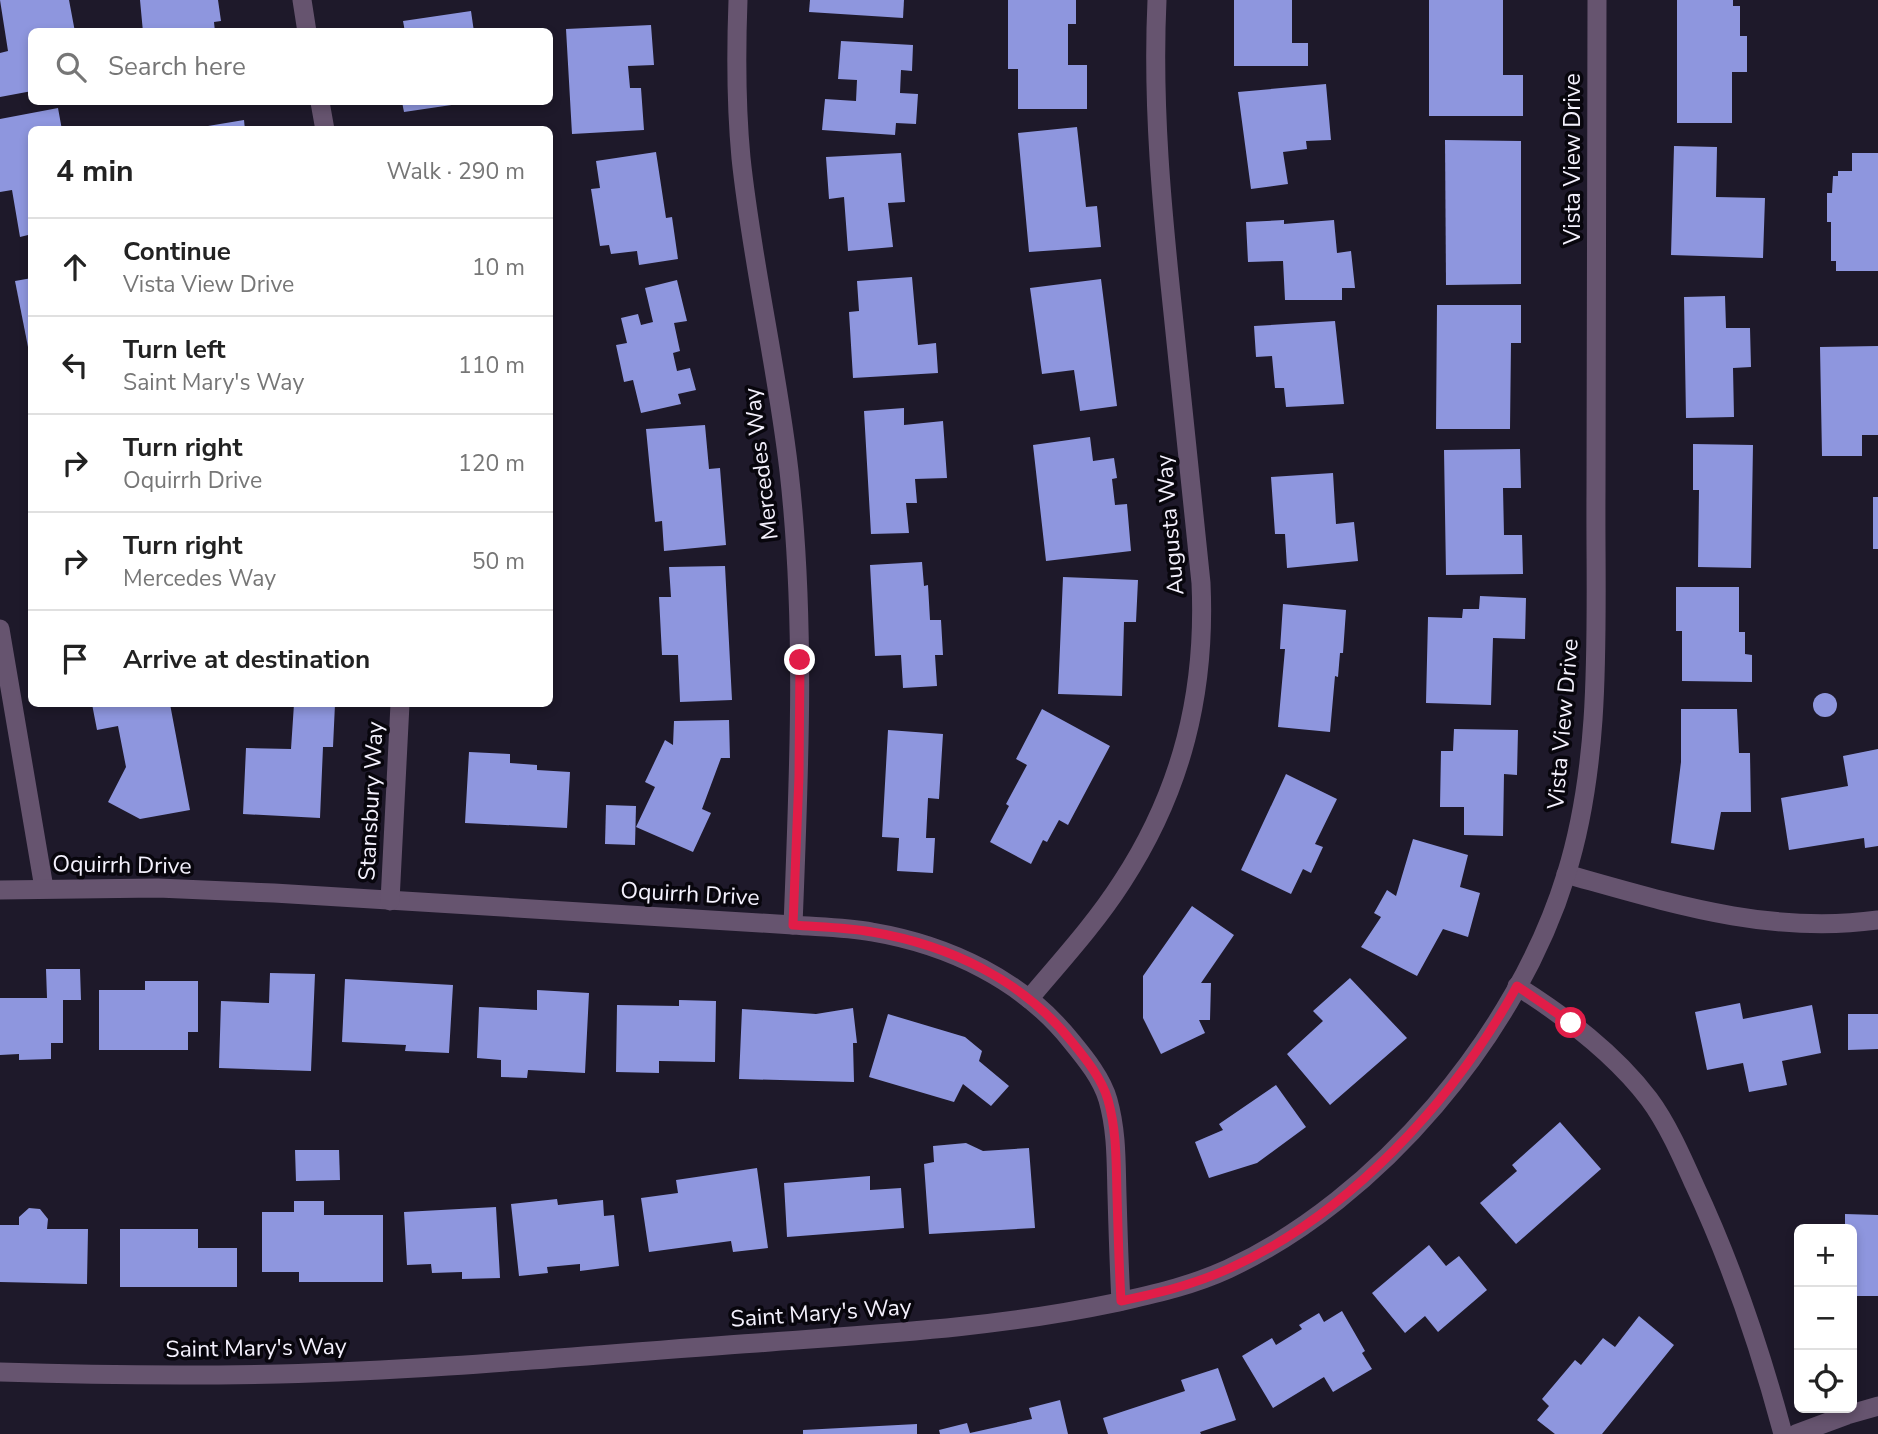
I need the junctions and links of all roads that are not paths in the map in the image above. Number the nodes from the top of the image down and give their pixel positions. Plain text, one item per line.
1 (302, 0) edge
2 (738, 0) edge
3 (1157, 0) edge
4 (1597, 0) edge
5 (306, 28) edge
6 (320, 105) edge
7 (323, 126) edge
8 (0, 629) edge
9 (400, 707) edge
10 (1566, 874) junction
11 (44, 888) junction
12 (0, 890) edge
13 (390, 901) junction
14 (1878, 920) edge
15 (793, 925) junction
16 (1517, 986) junction
17 (1029, 999) junction
18 (1121, 1301) junction
19 (0, 1372) edge
20 (1878, 1406) edge
21 (1783, 1434) edge
22 (1796, 1434) edge

1 - 5 street
2 - 15 street, Mercedes Way
3 - 17 street, Augusta Way
4 - 10 street, Vista View Drive
6 - 7 street
8 - 11 street
9 - 13 street, Stansbury Way
10 - 14 street
10 - 16 street, Vista View Drive
11 - 12 street, Oquirrh Drive
11 - 13 street, Oquirrh Drive
13 - 15 street, Oquirrh Drive
15 - 17 street, Oquirrh Drive
16 - 18 street, Saint Mary's Way
16 - 21 street
17 - 18 street, Oquirrh Drive
18 - 19 street, Saint Mary's Way
20 - 22 street

